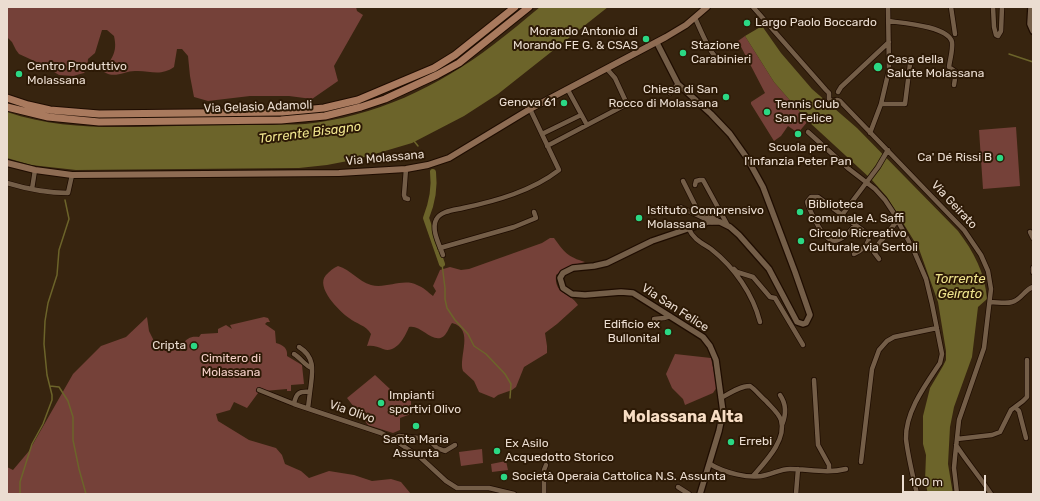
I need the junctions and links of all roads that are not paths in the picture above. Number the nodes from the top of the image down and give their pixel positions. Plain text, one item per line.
1 (515, 7) edge
2 (529, 7) edge
3 (707, 7) edge
4 (753, 7) edge
5 (888, 7) edge
6 (951, 7) edge
7 (993, 7) edge
8 (1002, 7) edge
9 (1031, 7) edge
10 (695, 18) junction
11 (888, 21) junction
12 (1033, 31) edge
13 (954, 34) dead end
14 (889, 42) junction
15 (657, 43) junction
16 (722, 58) dead end
17 (910, 64) dead end
18 (608, 69) junction
19 (678, 84) junction
20 (954, 85) dead end
21 (568, 90) junction
22 (838, 92) junction
23 (670, 93) dead end
24 (829, 94) junction
25 (7, 98) edge
26 (837, 100) junction
27 (881, 104) junction
28 (7, 107) edge
29 (530, 109) junction
30 (581, 115) junction
31 (587, 125) junction
32 (808, 132) dead end
33 (870, 132) junction
34 (542, 134) junction
35 (548, 146) junction
36 (888, 150) junction
37 (7, 163) edge
38 (406, 169) junction
39 (35, 170) junction
40 (72, 175) junction
41 (683, 181) dead end
42 (867, 182) junction
43 (7, 183) edge
44 (695, 185) dead end
45 (32, 189) junction
46 (408, 199) dead end
47 (680, 207) dead end
48 (534, 212) dead end
49 (842, 215) junction
50 (897, 221) junction
51 (712, 222) junction
52 (720, 222) junction
53 (727, 224) junction
54 (855, 225) junction
55 (689, 229) junction
56 (1030, 232) dead end
57 (1033, 238) edge
58 (440, 248) junction
59 (854, 254) dead end
60 (443, 255) dead end
61 (878, 258) dead end
62 (727, 264) junction
63 (1033, 268) edge
64 (1033, 272) edge
65 (1032, 287) edge
66 (990, 302) junction
67 (670, 316) junction
68 (654, 319) dead end
69 (760, 322) dead end
70 (937, 328) junction
71 (803, 345) dead end
72 (299, 347) dead end
73 (294, 354) dead end
74 (1027, 360) dead end
75 (312, 368) junction
76 (814, 380) dead end
77 (260, 390) dead end
78 (310, 392) junction
79 (780, 396) dead end
80 (721, 398) junction
81 (294, 404) junction
82 (1015, 407) junction
83 (308, 408) junction
84 (782, 425) junction
85 (1026, 438) dead end
86 (393, 439) junction
87 (957, 439) junction
88 (455, 445) dead end
89 (956, 446) junction
90 (861, 462) dead end
91 (710, 464) junction
92 (546, 465) dead end
93 (798, 469) junction
94 (846, 469) dead end
95 (829, 471) junction
96 (753, 476) junction
97 (678, 486) dead end
98 (514, 494) edge
99 (544, 494) edge
100 (689, 494) edge
101 (700, 494) edge
102 (796, 494) edge
103 (917, 494) edge
104 (957, 494) edge
105 (991, 494) edge

1 - 25 main road, Via Gelasio Adamoli
2 - 28 main road, Via Gelasio Adamoli
3 - 10 main road, Via Molassana
4 - 24 street, Via Geirato
5 - 11 street
6 - 13 street
7 - 8 street
9 - 12 street
10 - 15 main road, Via Molassana
10 - 16 street
11 - 14 street
11 - 20 street
14 - 22 street
14 - 27 street
15 - 18 main road, Via Molassana
15 - 19 street, Via San Felice
17 - 27 street
18 - 21 main road, Via Molassana
18 - 31 street
19 - 23 street
19 - 53 street, Via San Felice
21 - 29 main road, Via Molassana
21 - 30 street
22 - 24 street
22 - 26 street
24 - 26 street, Via Geirato
26 - 33 street, Via Geirato
27 - 33 street
29 - 34 street
29 - 38 main road, Via Molassana
30 - 31 street
30 - 34 street
31 - 35 street
32 - 42 street
33 - 36 street, Via Geirato
34 - 35 street
35 - 58 street
36 - 42 street
36 - 66 street, Via Geirato
37 - 39 main road, Via Molassana
38 - 40 main road, Via Molassana
38 - 46 street
39 - 40 main road, Via Molassana
39 - 45 street
40 - 45 street
41 - 52 street, Via San Felice
42 - 49 street
42 - 50 street
43 - 45 street
44 - 53 street, Via San Felice
47 - 51 street, Via San Felice
48 - 58 street
49 - 54 street
49 - 54 street
50 - 61 street
50 - 70 street
51 - 52 street, Via San Felice
51 - 55 street, Via San Felice
52 - 53 street, Via San Felice
54 - 59 street
55 - 62 street
55 - 67 street, Via San Felice
56 - 57 street
58 - 60 street
62 - 69 street
62 - 71 street
63 - 64 street
65 - 66 street
66 - 87 street, Via Geirato
67 - 68 street
67 - 80 street, Via San Felice
70 - 90 street
70 - 103 street
72 - 75 street
73 - 75 street
74 - 82 street
75 - 78 street
76 - 95 street
77 - 81 street, Via Olivo
78 - 81 street
78 - 83 street
79 - 84 street
80 - 84 street
80 - 91 street, Via San Felice
81 - 83 street, Via Olivo
82 - 85 street
82 - 87 street
83 - 86 street, Via Olivo
84 - 96 street
86 - 88 street
86 - 98 street, Via Olivo
87 - 89 street, Via Geirato
89 - 104 street, Via Geirato
89 - 105 street
91 - 96 street
91 - 101 street, Via San Felice
92 - 99 street
93 - 95 street
93 - 96 street
93 - 102 street
94 - 95 street
97 - 100 street

